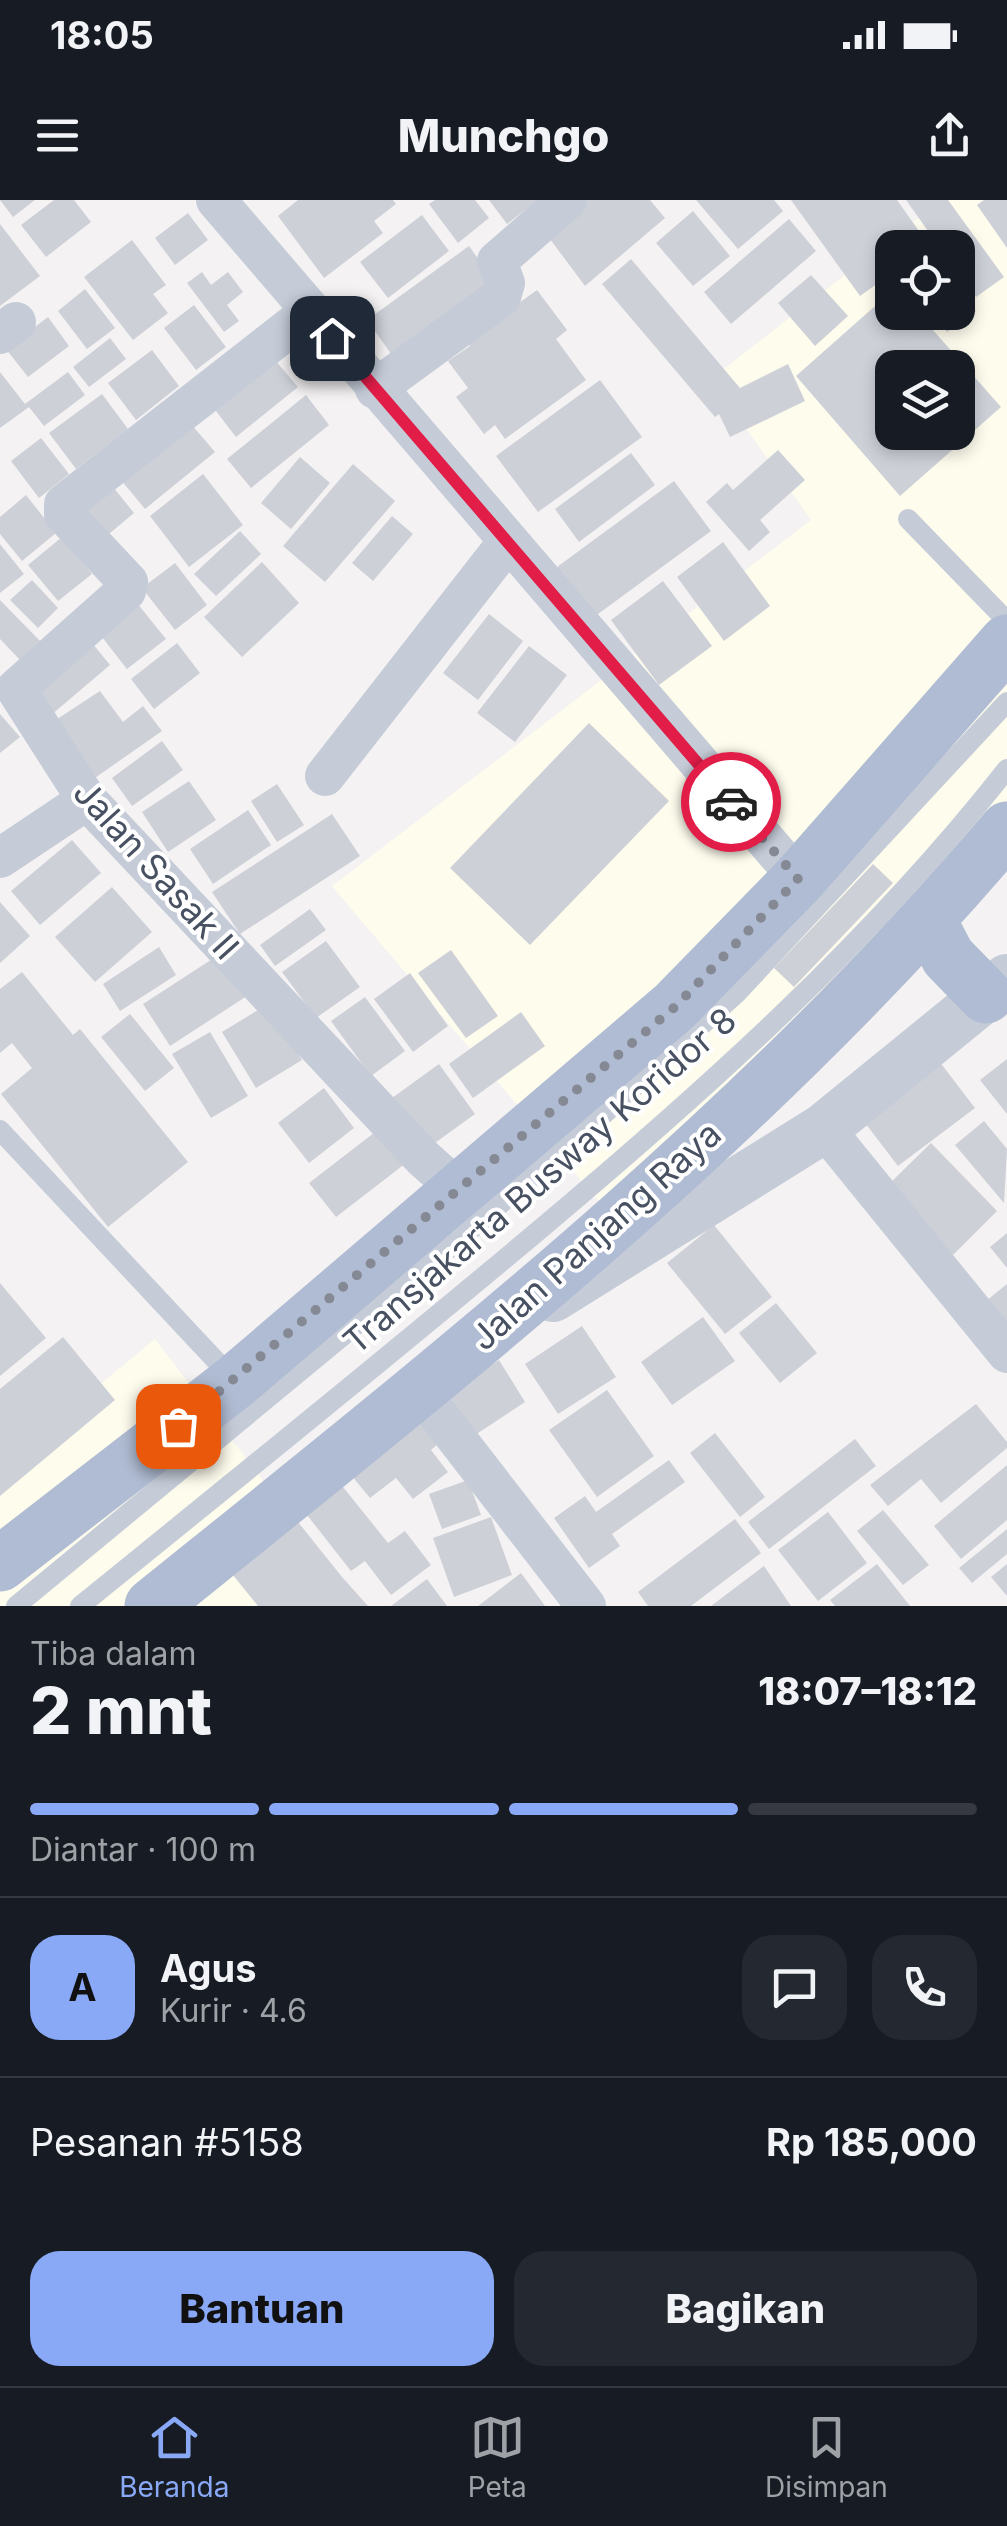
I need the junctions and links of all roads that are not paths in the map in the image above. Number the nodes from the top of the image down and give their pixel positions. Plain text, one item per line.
1 (216, 200) edge
2 (567, 200) edge
3 (310, 312) junction
4 (375, 389) junction
5 (908, 519) dead end
6 (506, 544) junction
7 (1007, 621) edge
8 (1007, 642) edge
9 (1007, 702) edge
10 (1007, 769) edge
11 (325, 776) dead end
12 (88, 800) junction
13 (1007, 828) edge
14 (0, 858) edge
15 (798, 879) junction
16 (928, 919) junction
17 (997, 988) edge
18 (824, 1128) junction
19 (0, 1130) edge
20 (460, 1191) junction
21 (495, 1326) junction
22 (1007, 1352) edge
23 (235, 1382) junction
24 (419, 1390) junction
25 (5, 1571) edge
26 (80, 1606) edge
27 (152, 1606) edge
28 (586, 1606) edge

1 - 3 street
2 - 4 street
3 - 4 street
3 - 12 street, Jalan Sasak II
4 - 6 street
5 - 7 lane
6 - 11 street
6 - 15 street
8 - 15 main road
9 - 25 lane, Transjakarta Busway Koridor 8
10 - 26 lane, Transjakarta Busway Koridor 8
12 - 14 street
12 - 20 street, Jalan Sasak II
13 - 16 main road, Jalan Panjang Raya
15 - 20 main road
16 - 17 main road
16 - 21 main road, Jalan Panjang Raya
17 - 18 street
18 - 21 street
18 - 22 street
19 - 23 lane
20 - 23 main road
21 - 24 main road, Jalan Panjang Raya
23 - 25 main road
24 - 27 main road, Jalan Panjang Raya
24 - 28 street

